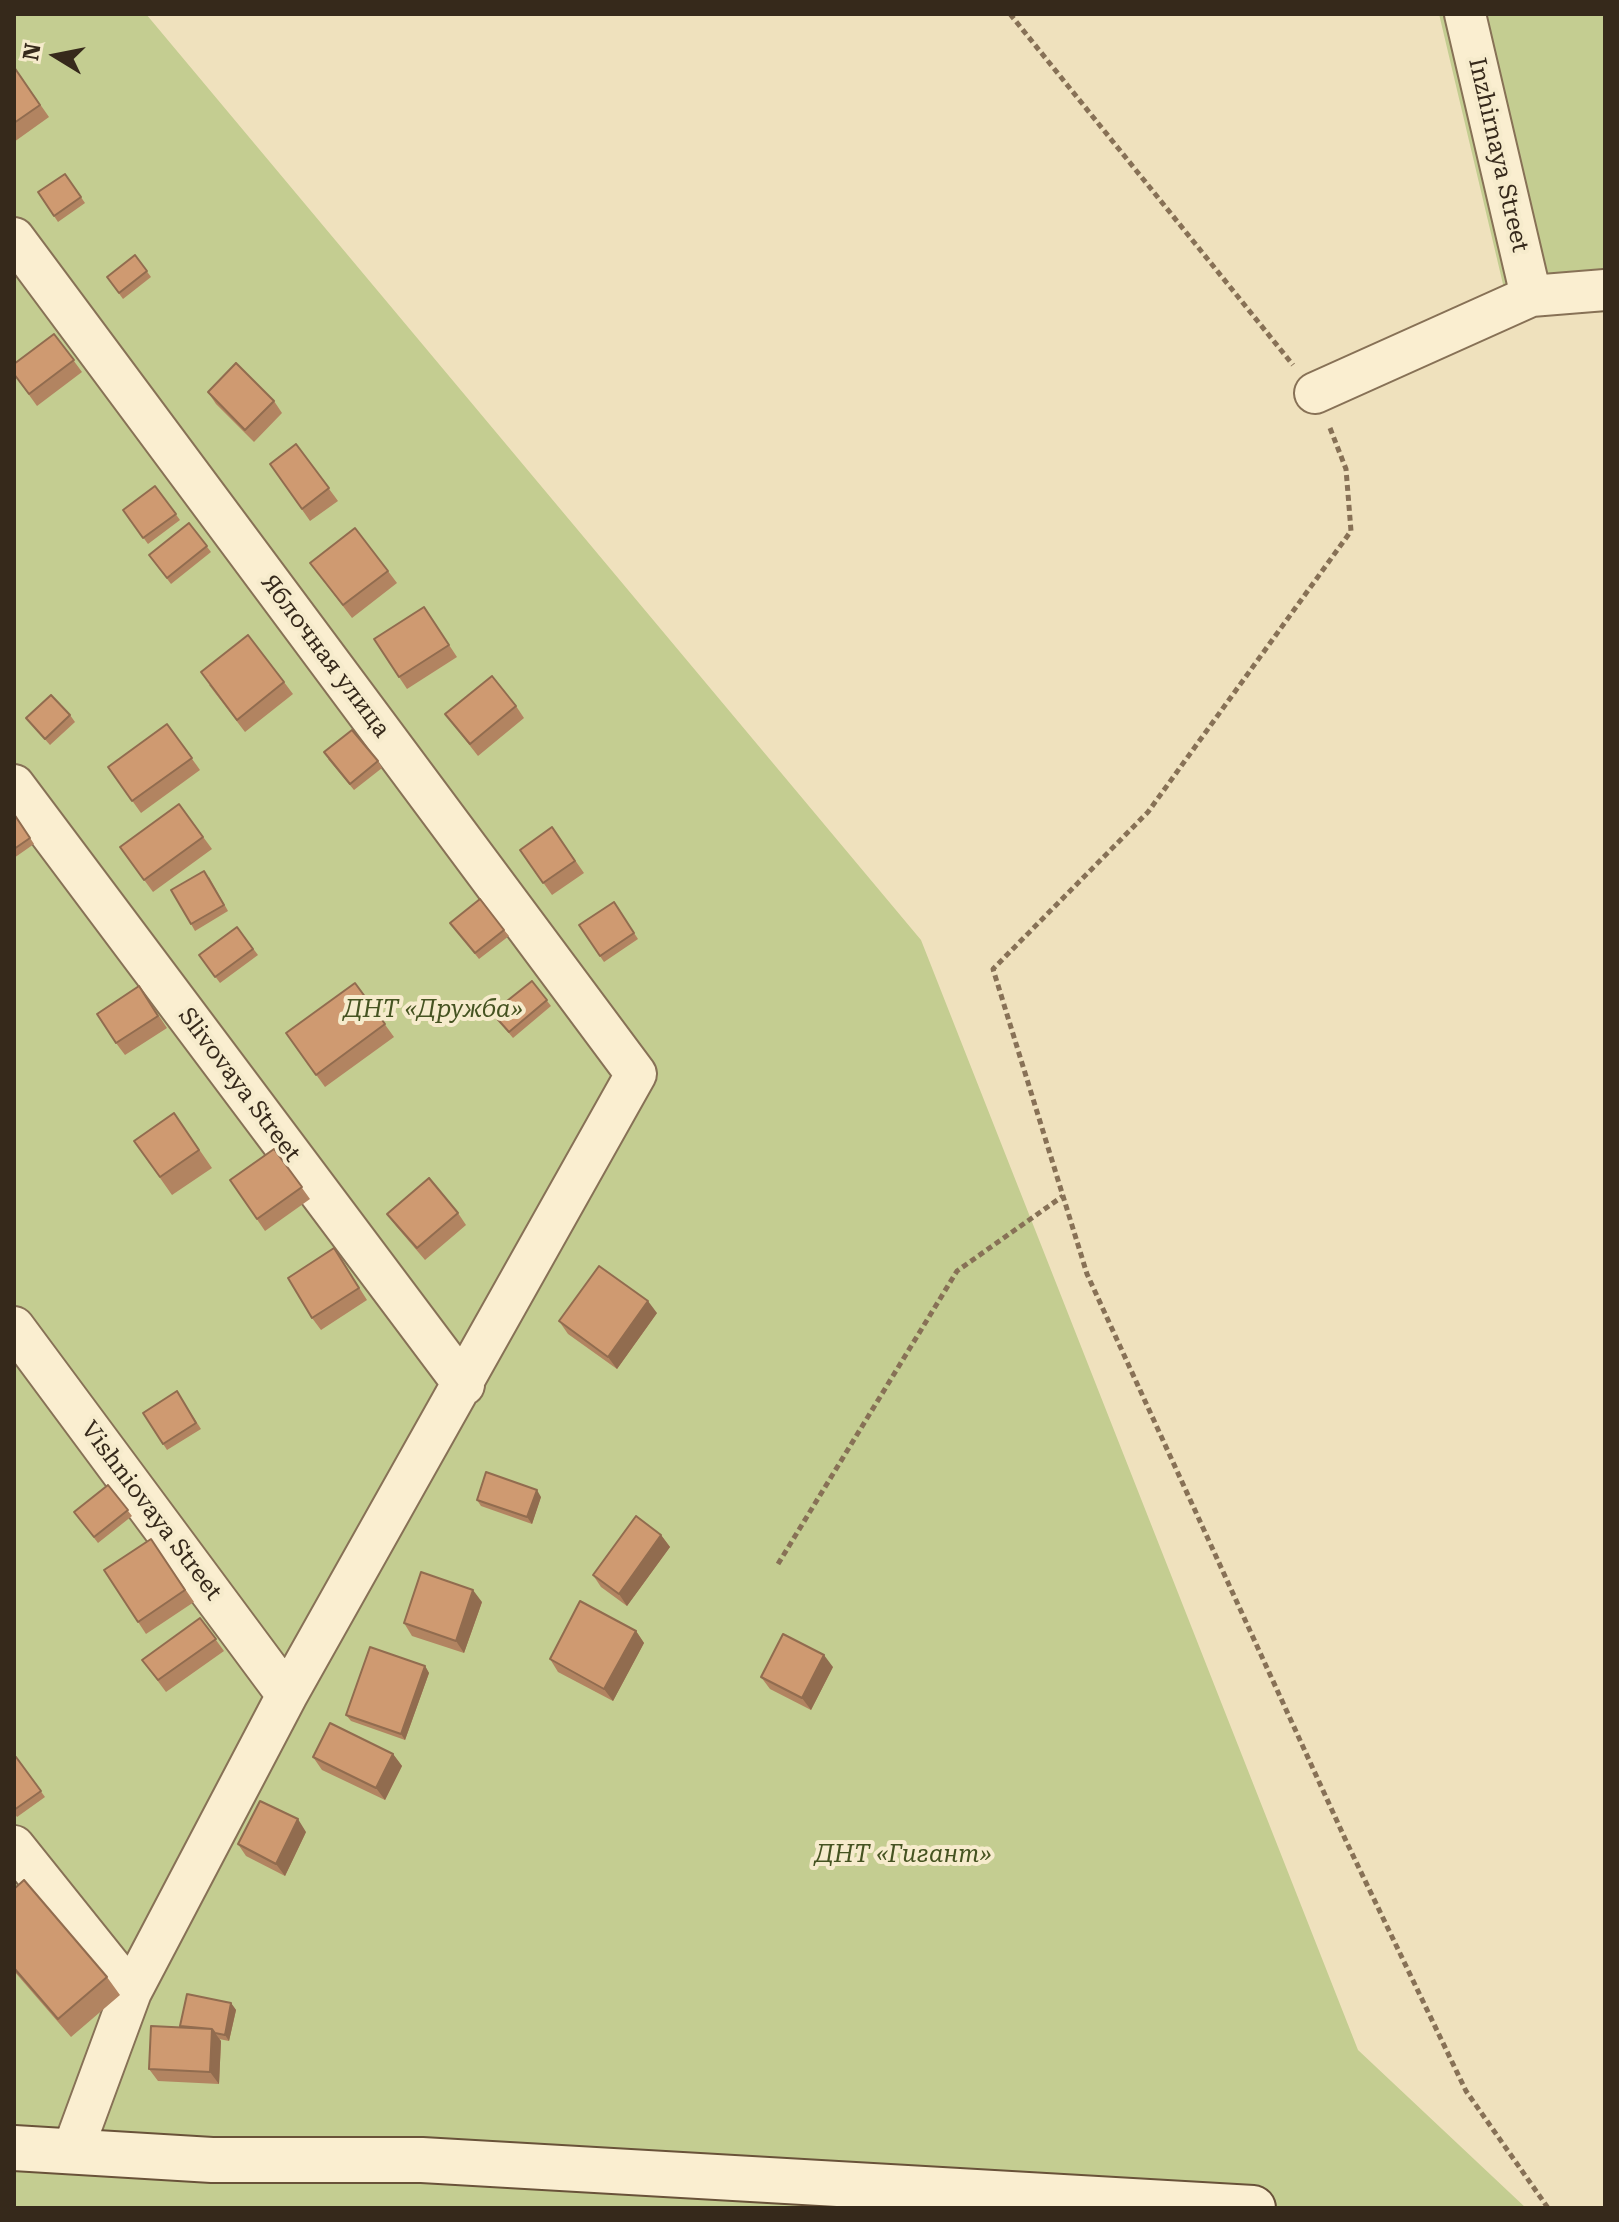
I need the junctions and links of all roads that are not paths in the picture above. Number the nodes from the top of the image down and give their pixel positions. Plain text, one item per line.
1 (1465, 14) edge
2 (14, 238) edge
3 (1605, 290) edge
4 (1531, 296) junction
5 (1315, 393) road end
6 (14, 785) edge
7 (14, 1327) edge
8 (464, 1385) junction
9 (287, 1695) junction
10 (14, 1846) edge
11 (131, 1992) junction
12 (14, 2148) edge
13 (72, 2152) junction
14 (1253, 2208) edge

1 - 4 street, Inzhirnaya Street
2 - 8 street, Яблочная улица
3 - 4 street
4 - 5 street
6 - 8 street, Slivovaya Street
7 - 9 street, Vishniovaya Street
8 - 9 street
9 - 11 street
10 - 11 street
11 - 13 street
12 - 13 street
13 - 14 street

